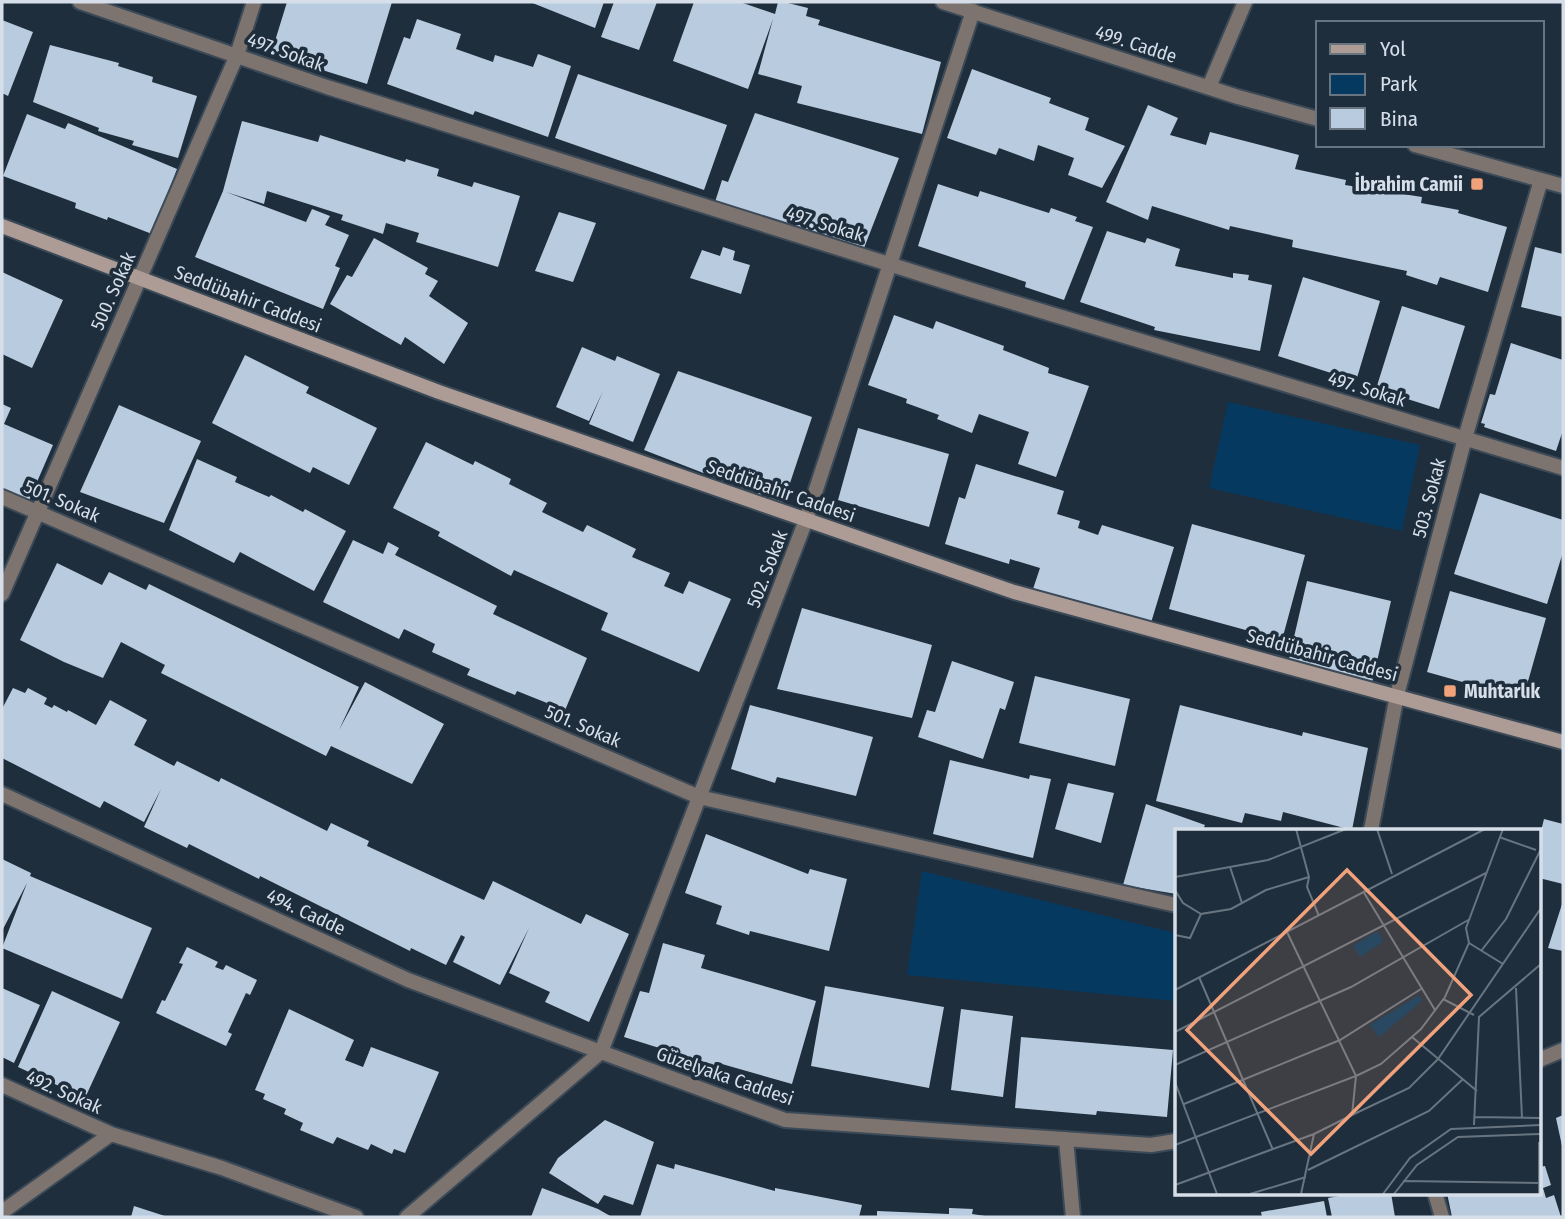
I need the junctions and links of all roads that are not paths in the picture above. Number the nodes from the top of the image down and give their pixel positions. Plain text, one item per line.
1 (80, 2) edge
2 (254, 2) edge
3 (943, 2) edge
4 (1245, 2) edge
5 (973, 12) junction
6 (237, 55) junction
7 (1209, 88) junction
8 (1316, 118) edge
9 (1422, 147) edge
10 (1541, 180) junction
11 (1563, 186) edge
12 (2, 226) edge
13 (889, 264) junction
14 (140, 278) junction
15 (1465, 438) junction
16 (1563, 468) edge
17 (2, 497) edge
18 (36, 510) junction
19 (806, 520) junction
20 (2, 594) edge
21 (1397, 695) junction
22 (1563, 742) edge
23 (2, 794) edge
24 (699, 797) junction
25 (1371, 829) edge
26 (1175, 905) edge
27 (1563, 1051) edge
28 (600, 1052) junction
29 (1540, 1060) edge
30 (2, 1085) edge
31 (111, 1134) junction
32 (1066, 1139) junction
33 (1175, 1141) edge
34 (1435, 1194) edge
35 (2, 1212) edge
36 (356, 1217) edge
37 (407, 1217) edge
38 (1073, 1217) edge
39 (1442, 1217) edge

1 - 6 street, 497. Sokak
2 - 6 street, 500. Sokak
3 - 5 street, 499. Cadde
4 - 7 street
5 - 7 street, 499. Cadde
5 - 13 street, 502. Sokak
6 - 13 street, 497. Sokak
6 - 14 street, 500. Sokak
7 - 8 street, 499. Cadde
9 - 10 street
10 - 11 street
10 - 15 street, 503. Sokak
12 - 14 street, Seddübahir Caddesi
13 - 15 street, 497. Sokak
13 - 19 street, 502. Sokak
14 - 18 street, 500. Sokak
14 - 19 street, Seddübahir Caddesi
15 - 16 street, 497. Sokak
15 - 21 street, 503. Sokak
17 - 18 street, 501. Sokak
18 - 20 street, 500. Sokak
18 - 24 street, 501. Sokak
19 - 21 street, Seddübahir Caddesi
19 - 24 street, 502. Sokak
21 - 22 street, Seddübahir Caddesi
21 - 25 street, 503. Sokak
23 - 28 street, 494. Cadde
24 - 26 street, 501. Sokak
24 - 28 street, 502. Sokak
27 - 29 street
28 - 32 street, Güzelyaka Caddesi
28 - 37 street
30 - 31 street, 492. Sokak
31 - 35 street
31 - 36 street
32 - 33 street, Güzelyaka Caddesi
32 - 38 street
34 - 39 street

